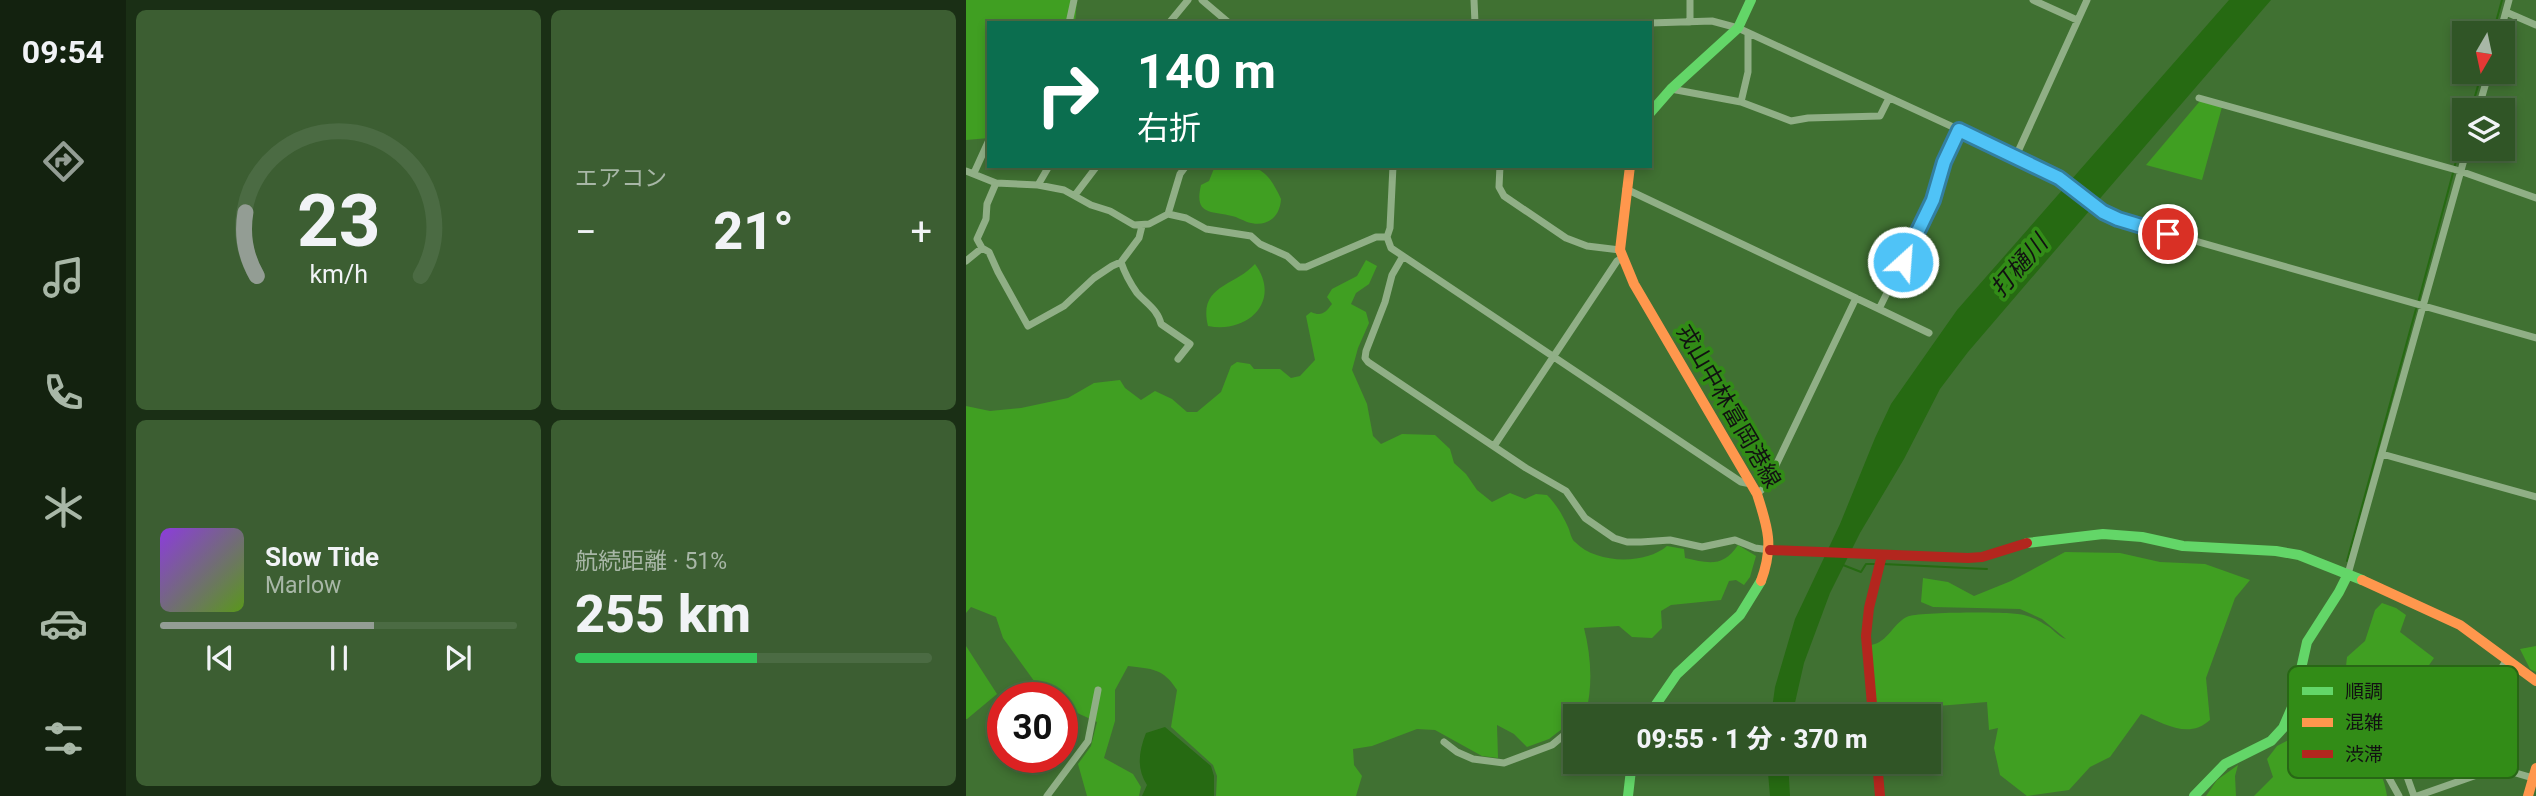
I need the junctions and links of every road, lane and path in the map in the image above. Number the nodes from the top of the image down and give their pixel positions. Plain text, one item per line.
1 (1074, 0) edge
2 (1188, 0) edge
3 (1202, 0) edge
4 (1474, 0) edge
5 (1690, 0) edge
6 (1751, 0) edge
7 (2033, 0) edge
8 (2087, 0) edge
9 (2509, 0) edge
10 (2506, 12) junction
11 (2077, 20) junction
12 (1069, 21) edge
13 (1171, 21) edge
14 (1227, 21) edge
15 (1475, 21) edge
16 (2503, 21) edge
17 (1690, 22) junction
18 (1652, 23) edge
19 (2536, 25) edge
20 (1743, 30) junction
21 (1671, 89) junction
22 (1889, 98) junction
23 (2199, 98) dead end
24 (1741, 102) junction
25 (1652, 111) edge
26 (1959, 130) junction
27 (987, 143) edge
28 (2016, 156) junction
29 (2463, 161) edge
30 (1048, 168) edge
31 (1095, 168) edge
32 (1184, 168) edge
33 (1392, 168) edge
34 (1500, 168) edge
35 (1630, 168) edge
36 (2460, 171) junction
37 (970, 172) edge
38 (996, 183) junction
39 (1038, 185) junction
40 (1626, 189) junction
41 (1075, 195) junction
42 (2536, 198) edge
43 (1168, 214) junction
44 (1142, 226) junction
45 (1387, 237) junction
46 (982, 248) junction
47 (1621, 254) junction
48 (1403, 256) junction
49 (966, 261) edge
50 (1121, 262) junction
51 (1856, 299) junction
52 (2423, 306) junction
53 (1879, 309) junction
54 (1929, 333) dead end
55 (2536, 338) edge
56 (1554, 356) junction
57 (1178, 359) dead end
58 (1494, 446) junction
59 (2382, 454) junction
60 (1754, 489) junction
61 (2536, 497) edge
62 (1770, 550) junction
63 (1882, 555) junction
64 (2348, 574) junction
65 (2507, 659) junction
66 (2302, 666) edge
67 (2503, 666) edge
68 (2516, 666) edge
69 (2518, 667) edge
70 (2536, 681) edge
71 (1098, 690) dead end
72 (1656, 704) edge
73 (1872, 704) edge
74 (2288, 716) edge
75 (1563, 736) edge
76 (1444, 743) dead end
77 (1631, 774) edge
78 (1878, 774) edge
79 (2535, 775) edge
80 (2388, 778) edge
81 (2407, 778) edge
82 (2468, 778) edge
83 (1047, 796) edge
84 (1628, 796) edge
85 (1880, 796) edge
86 (2194, 796) edge
87 (2399, 796) edge
88 (2416, 796) edge
89 (2528, 796) edge

1 - 12 street
2 - 13 street
3 - 14 street
4 - 15 street
5 - 17 street
6 - 20 street
7 - 11 street
8 - 11 street
9 - 10 street
10 - 16 street
10 - 19 street
11 - 28 street
17 - 18 street
17 - 20 street
20 - 21 street
20 - 22 street
20 - 24 street
21 - 24 street
21 - 25 street
22 - 24 street
22 - 26 street
23 - 36 street
26 - 28 street
26 - 53 street
27 - 37 street
28 - 52 street
29 - 36 street
30 - 39 street
31 - 41 street
32 - 43 street
33 - 45 street
34 - 47 street
35 - 40 street
36 - 42 street
36 - 52 street
37 - 38 street
38 - 39 street
38 - 46 street
39 - 41 street
40 - 47 street
40 - 51 street
41 - 44 street
43 - 44 street
43 - 45 street
44 - 50 street
45 - 48 street
46 - 49 street
46 - 50 street
47 - 56 street
47 - 60 street, 戎山中林富岡港線
48 - 56 street
48 - 58 street
50 - 57 street
51 - 53 street
51 - 60 street
52 - 55 street
52 - 59 street
53 - 54 street
56 - 58 street
56 - 60 street
58 - 62 street
59 - 61 street
59 - 64 street
60 - 62 street, 戎山中林富岡港線
62 - 63 street
62 - 72 street, 戎山中林富岡港線
63 - 64 street
63 - 73 street
64 - 65 street
64 - 66 street
65 - 67 street
65 - 68 street
69 - 70 street
71 - 83 street
74 - 86 street
75 - 76 street
77 - 84 street
78 - 85 street
79 - 89 street
80 - 87 street
81 - 88 street
82 - 88 street

